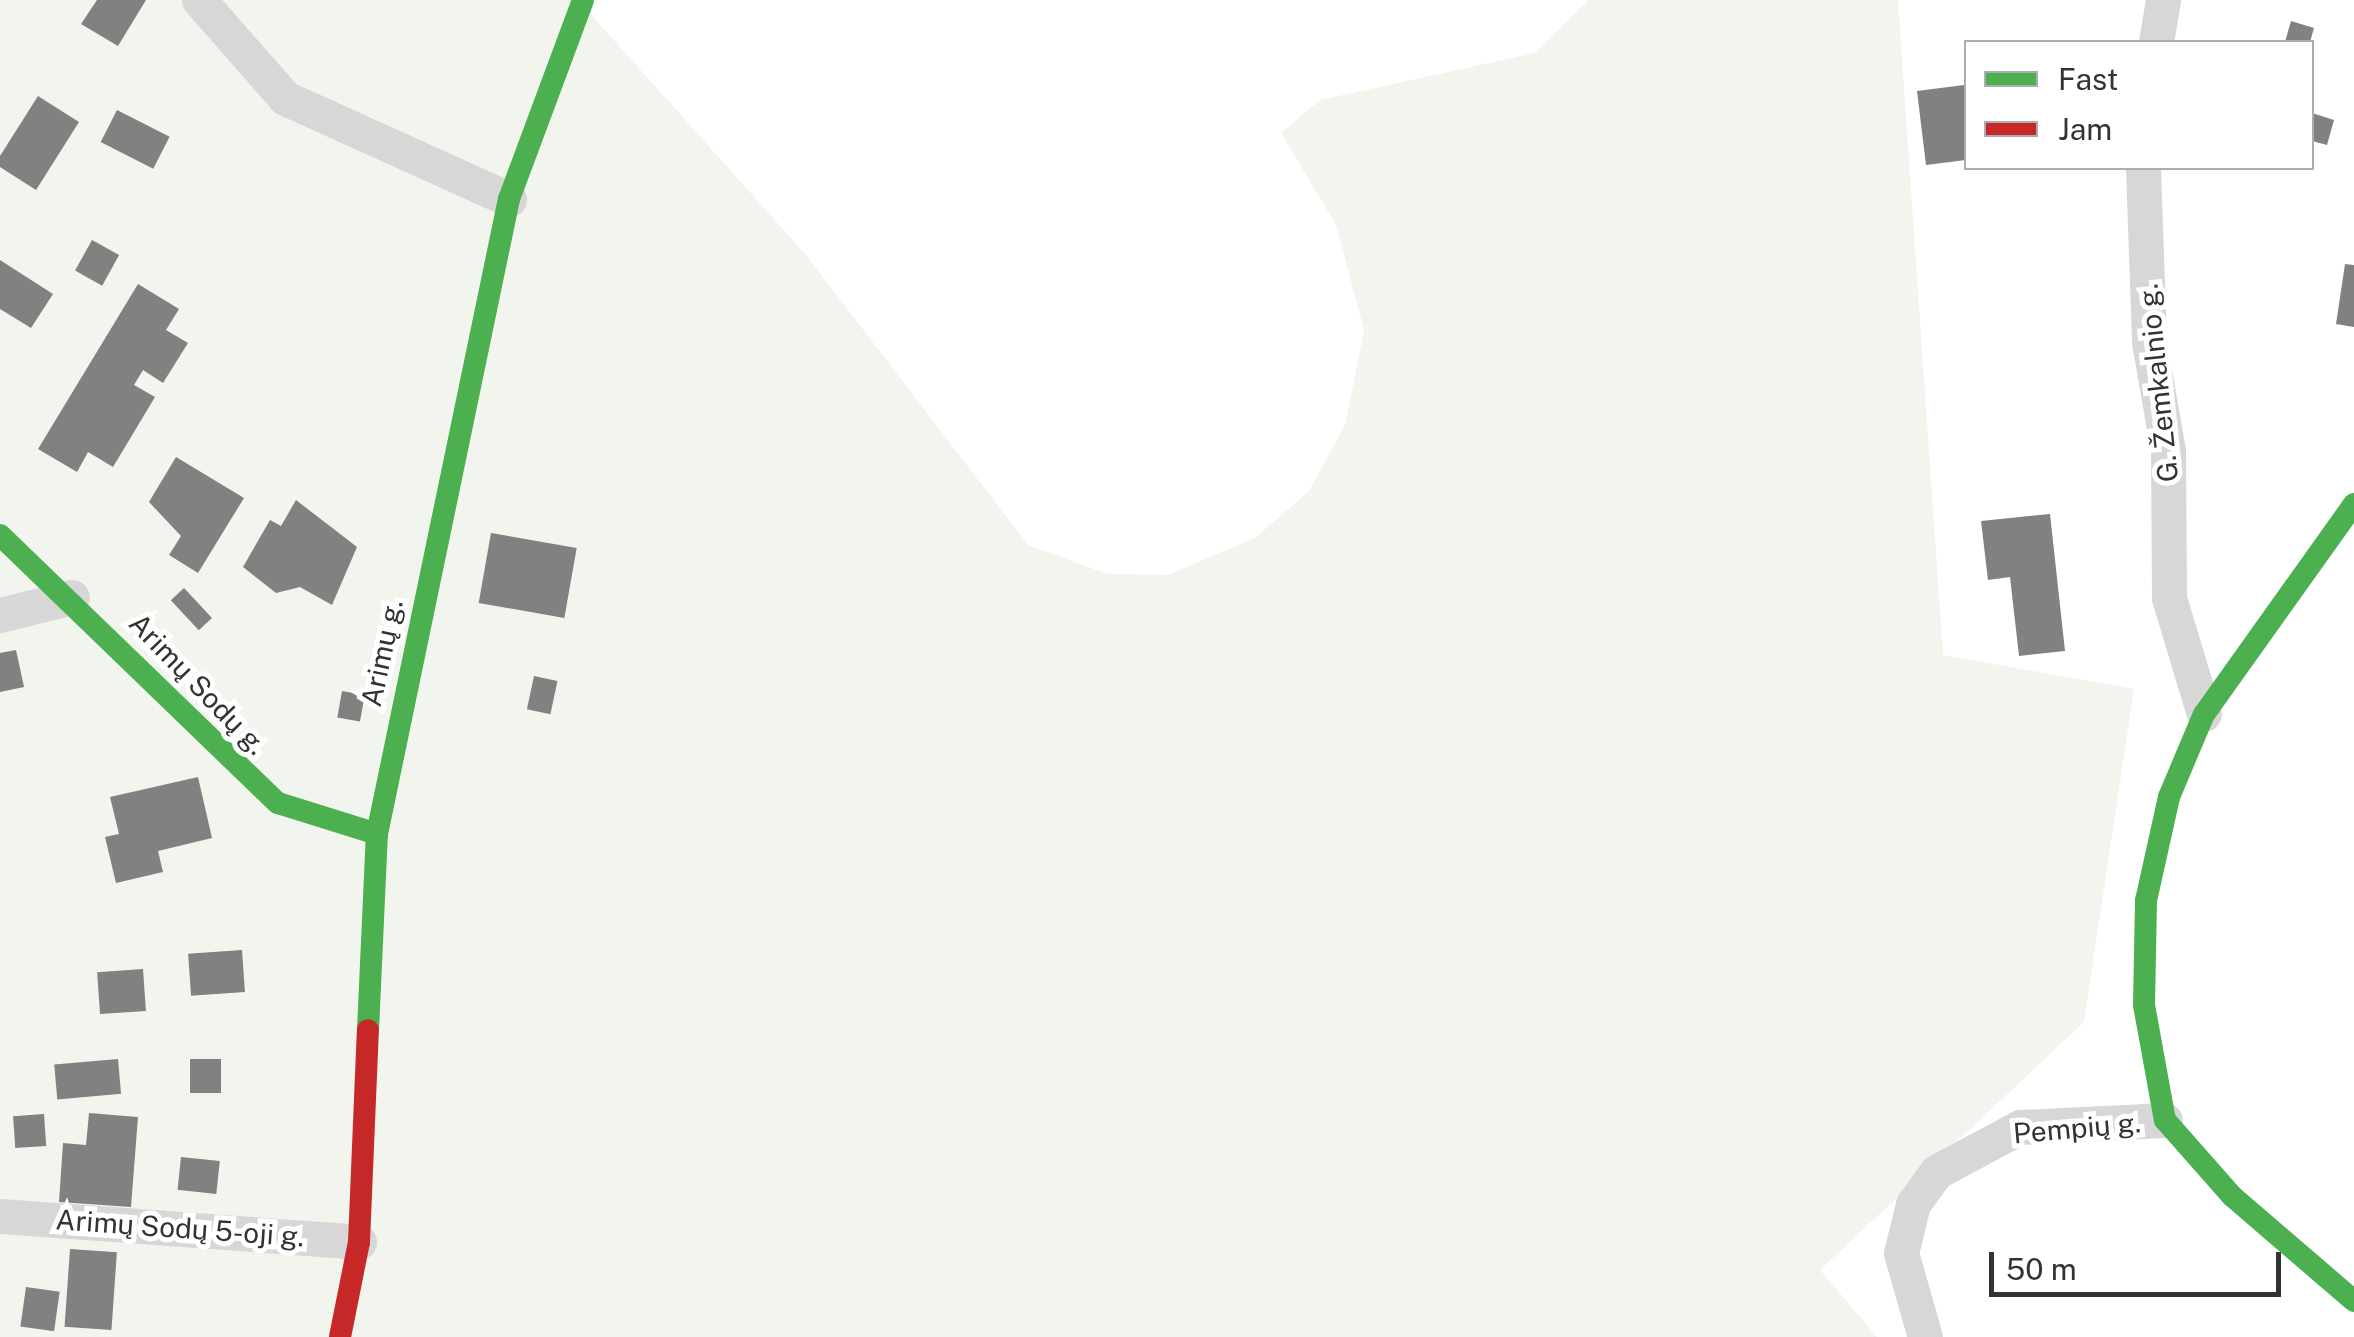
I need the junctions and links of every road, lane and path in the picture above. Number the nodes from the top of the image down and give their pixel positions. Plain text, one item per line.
1 (199, 0) edge
2 (583, 0) edge
3 (2163, 0) edge
4 (2156, 40) edge
5 (2143, 170) edge
6 (509, 199) junction
7 (2354, 504) edge
8 (0, 535) edge
9 (72, 597) junction
10 (0, 615) edge
11 (2204, 714) junction
12 (377, 834) junction
13 (2165, 1120) junction
14 (0, 1216) edge
15 (359, 1242) junction
16 (2354, 1301) edge
17 (340, 1337) edge
18 (1925, 1337) edge

1 - 6 street
2 - 6 street, Arimų g.
3 - 4 street
5 - 11 street, G. Žemkalnio g.
6 - 12 street, Arimų g.
7 - 11 street
8 - 9 street, Arimų Sodų g.
9 - 10 street
9 - 12 street, Arimų Sodų g.
11 - 13 street
12 - 15 street, Arimų g.
13 - 16 street
13 - 18 street, Pempių g.
14 - 15 street, Arimų Sodų 5-oji g.
15 - 17 street, Arimų g.

